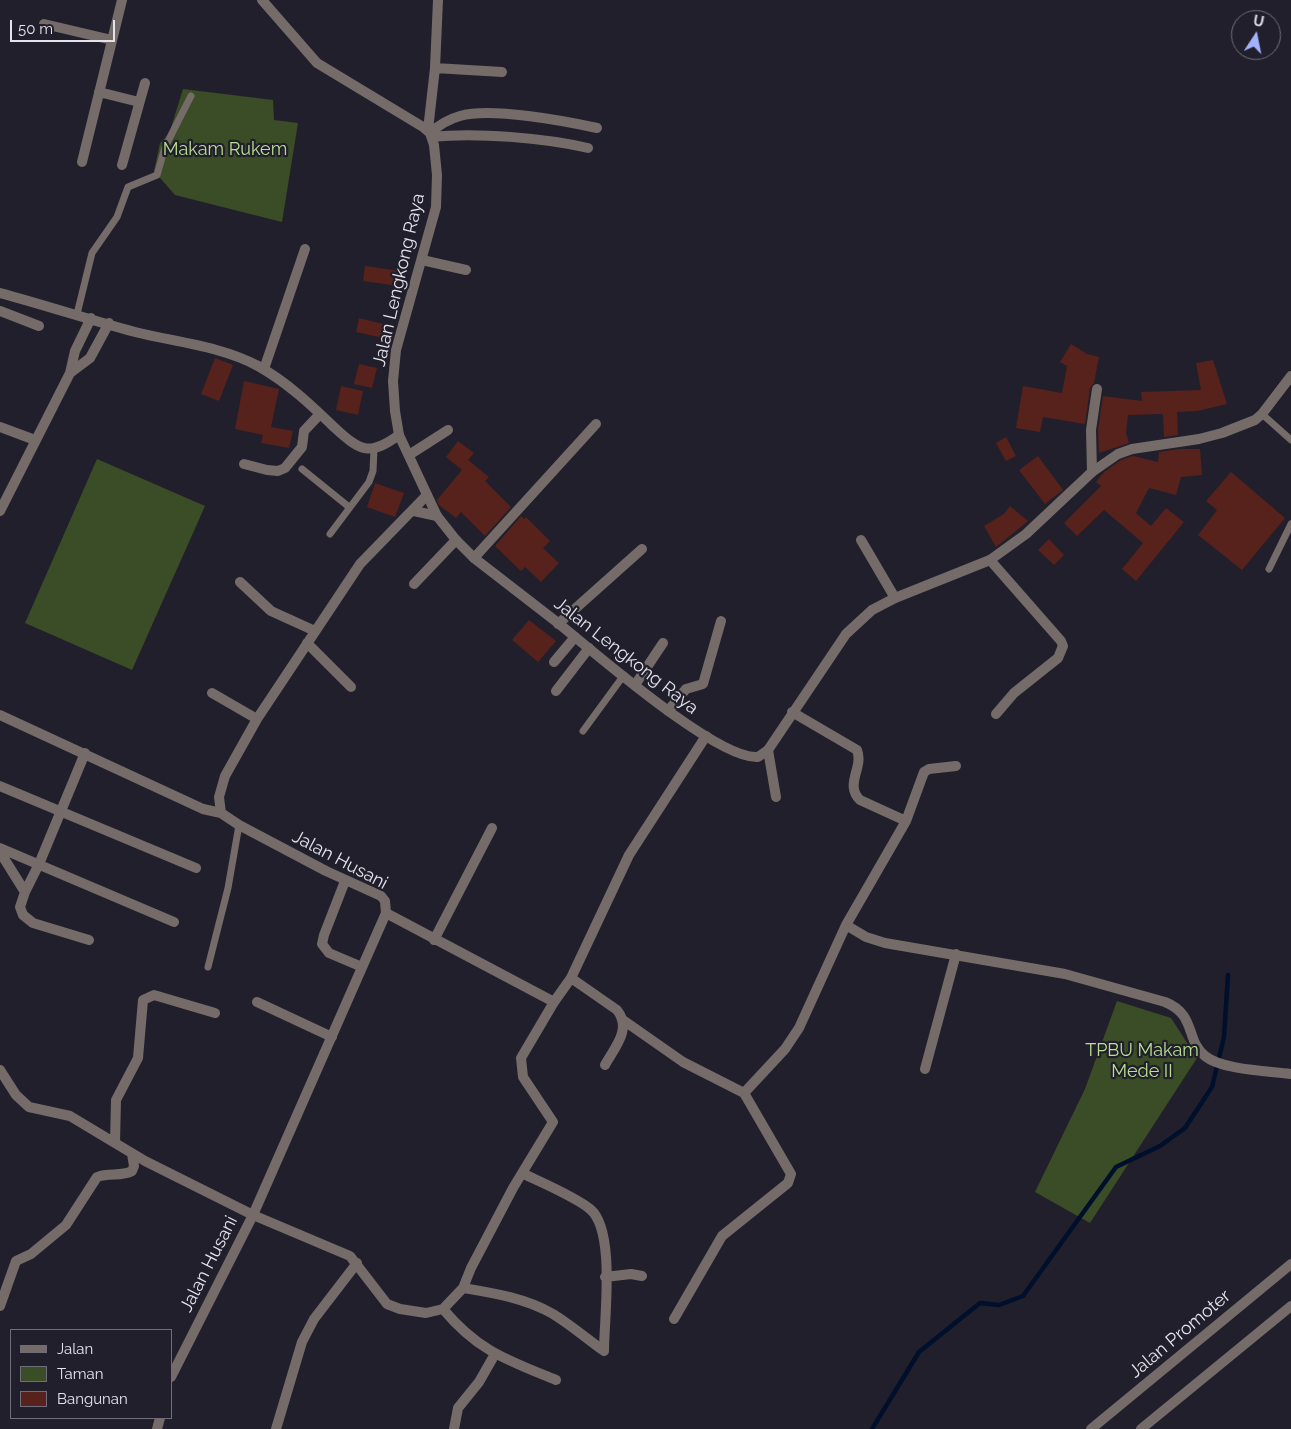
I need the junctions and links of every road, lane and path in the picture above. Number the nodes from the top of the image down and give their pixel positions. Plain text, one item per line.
1 (122, 0) edge
2 (262, 0) edge
3 (438, 0) edge
4 (44, 24) dead end
5 (112, 40) junction
6 (435, 68) junction
7 (502, 72) dead end
8 (145, 83) dead end
9 (99, 92) junction
10 (190, 96) dead end
11 (139, 102) junction
12 (597, 128) dead end
13 (430, 133) junction
14 (588, 148) dead end
15 (82, 162) dead end
16 (122, 165) dead end
17 (304, 249) dead end
18 (422, 260) junction
19 (466, 270) dead end
20 (0, 293) edge
21 (0, 311) edge
22 (77, 314) junction
23 (91, 318) junction
24 (109, 324) junction
25 (39, 326) dead end
26 (264, 369) junction
27 (70, 374) junction
28 (1291, 376) edge
29 (1097, 389) dead end
30 (320, 414) junction
31 (1262, 414) junction
32 (596, 424) dead end
33 (0, 427) edge
34 (448, 430) dead end
35 (399, 435) junction
36 (35, 440) junction
37 (1291, 440) edge
38 (374, 449) junction
39 (409, 455) junction
40 (244, 464) dead end
41 (302, 469) dead end
42 (1092, 472) junction
43 (427, 495) junction
44 (349, 507) junction
45 (0, 511) edge
46 (414, 511) junction
47 (437, 516) junction
48 (1291, 524) edge
49 (330, 534) dead end
50 (456, 540) junction
51 (861, 540) dead end
52 (642, 549) dead end
53 (474, 558) junction
54 (990, 560) junction
55 (1268, 569) dead end
56 (240, 582) dead end
57 (414, 584) dead end
58 (895, 598) junction
59 (721, 621) dead end
60 (558, 624) junction
61 (315, 631) junction
62 (575, 637) junction
63 (307, 643) junction
64 (663, 643) dead end
65 (589, 648) junction
66 (554, 662) dead end
67 (624, 676) junction
68 (635, 685) junction
69 (351, 687) dead end
70 (556, 691) dead end
71 (212, 693) dead end
72 (668, 711) junction
73 (792, 712) junction
74 (996, 714) dead end
75 (0, 715) edge
76 (257, 719) junction
77 (583, 731) dead end
78 (706, 736) junction
79 (768, 750) junction
80 (85, 753) junction
81 (956, 766) dead end
82 (0, 786) edge
83 (776, 797) dead end
84 (60, 811) junction
85 (221, 813) junction
86 (906, 821) junction
87 (239, 826) junction
88 (492, 828) dead end
89 (0, 850) edge
90 (39, 864) junction
91 (196, 868) dead end
92 (345, 880) junction
93 (25, 892) junction
94 (386, 913) junction
95 (174, 922) dead end
96 (846, 925) junction
97 (89, 940) dead end
98 (434, 940) junction
99 (956, 954) junction
100 (208, 967) dead end
101 (362, 967) junction
102 (571, 978) junction
103 (257, 1002) dead end
104 (554, 1002) junction
105 (215, 1013) dead end
106 (623, 1020) junction
107 (332, 1037) junction
108 (605, 1066) dead end
109 (925, 1069) dead end
110 (0, 1070) edge
111 (1291, 1074) edge
112 (7, 1081) junction
113 (0, 1090) edge
114 (744, 1093) junction
115 (115, 1143) junction
116 (132, 1154) junction
117 (522, 1173) junction
118 (252, 1215) junction
119 (357, 1263) junction
120 (1291, 1264) edge
121 (642, 1276) dead end
122 (605, 1277) junction
123 (463, 1288) junction
124 (0, 1306) edge
125 (1291, 1306) edge
126 (443, 1309) junction
127 (674, 1319) dead end
128 (495, 1354) junction
129 (172, 1375) edge
130 (556, 1380) dead end
131 (276, 1429) edge
132 (454, 1429) edge
133 (1091, 1429) edge
134 (1141, 1429) edge

1 - 5 street
2 - 13 street
3 - 6 street, Jalan Lengkong Raya
4 - 5 street
5 - 9 street
6 - 7 street
6 - 13 street, Jalan Lengkong Raya
8 - 11 street
9 - 11 street
9 - 15 street
10 - 22 lane
11 - 16 street
12 - 13 street
13 - 14 street
13 - 18 street, Jalan Lengkong Raya
17 - 26 street
18 - 19 street
18 - 35 street, Jalan Lengkong Raya
20 - 22 street
21 - 25 street
22 - 23 street
23 - 24 street
23 - 27 street
24 - 26 street
24 - 27 street
26 - 30 street
27 - 36 street
28 - 31 street
29 - 42 street
30 - 38 street
30 - 40 street
31 - 37 lane
31 - 42 street
32 - 53 street
33 - 36 street
34 - 39 street
35 - 38 street
35 - 39 street, Jalan Lengkong Raya
36 - 45 street
38 - 44 lane
39 - 43 street, Jalan Lengkong Raya
41 - 44 lane
42 - 54 street
43 - 46 street
43 - 47 street, Jalan Lengkong Raya
44 - 49 lane
46 - 47 street
46 - 61 street
47 - 50 street, Jalan Lengkong Raya
48 - 55 lane
50 - 53 street, Jalan Lengkong Raya
50 - 57 street
51 - 58 street
52 - 60 street
53 - 60 street, Jalan Lengkong Raya
54 - 58 street
54 - 74 street
56 - 61 street
58 - 73 street
59 - 72 street
60 - 62 street, Jalan Lengkong Raya
61 - 63 street
62 - 65 street, Jalan Lengkong Raya
62 - 66 street
63 - 69 street
63 - 76 street
64 - 68 street
65 - 67 street, Jalan Lengkong Raya
65 - 70 street
67 - 68 street, Jalan Lengkong Raya
67 - 77 lane
68 - 72 street, Jalan Lengkong Raya
71 - 76 street
72 - 78 street, Jalan Lengkong Raya
73 - 79 street
73 - 86 street
75 - 80 street, Jalan Husani
76 - 85 street
78 - 79 street, Jalan Lengkong Raya
78 - 102 street
79 - 83 street
80 - 84 street
80 - 85 street, Jalan Husani
81 - 86 street
82 - 84 street
84 - 90 street
84 - 91 street
85 - 87 street, Jalan Husani
86 - 96 street
87 - 92 street, Jalan Husani
87 - 100 lane
88 - 98 street
89 - 90 street
89 - 93 street
90 - 93 street
90 - 95 street
92 - 94 street, Jalan Husani
92 - 101 street
93 - 97 street
94 - 98 street
94 - 101 street, Jalan Husani
96 - 99 street
96 - 114 street
98 - 104 street
99 - 109 street
99 - 111 street
101 - 107 street, Jalan Husani
102 - 104 street
102 - 106 street
103 - 107 street
104 - 117 street
105 - 115 street
106 - 108 street
106 - 114 street
107 - 118 street, Jalan Husani
110 - 112 street
112 - 113 street
112 - 115 street
114 - 127 street
115 - 116 street
116 - 118 street
116 - 124 street
117 - 122 street
117 - 123 street
118 - 119 street
118 - 129 street, Jalan Husani
119 - 126 street
119 - 131 street
120 - 133 street, Jalan Promoter
121 - 122 street
122 - 123 street
123 - 126 street
125 - 134 street
126 - 128 street
128 - 130 street
128 - 132 street

